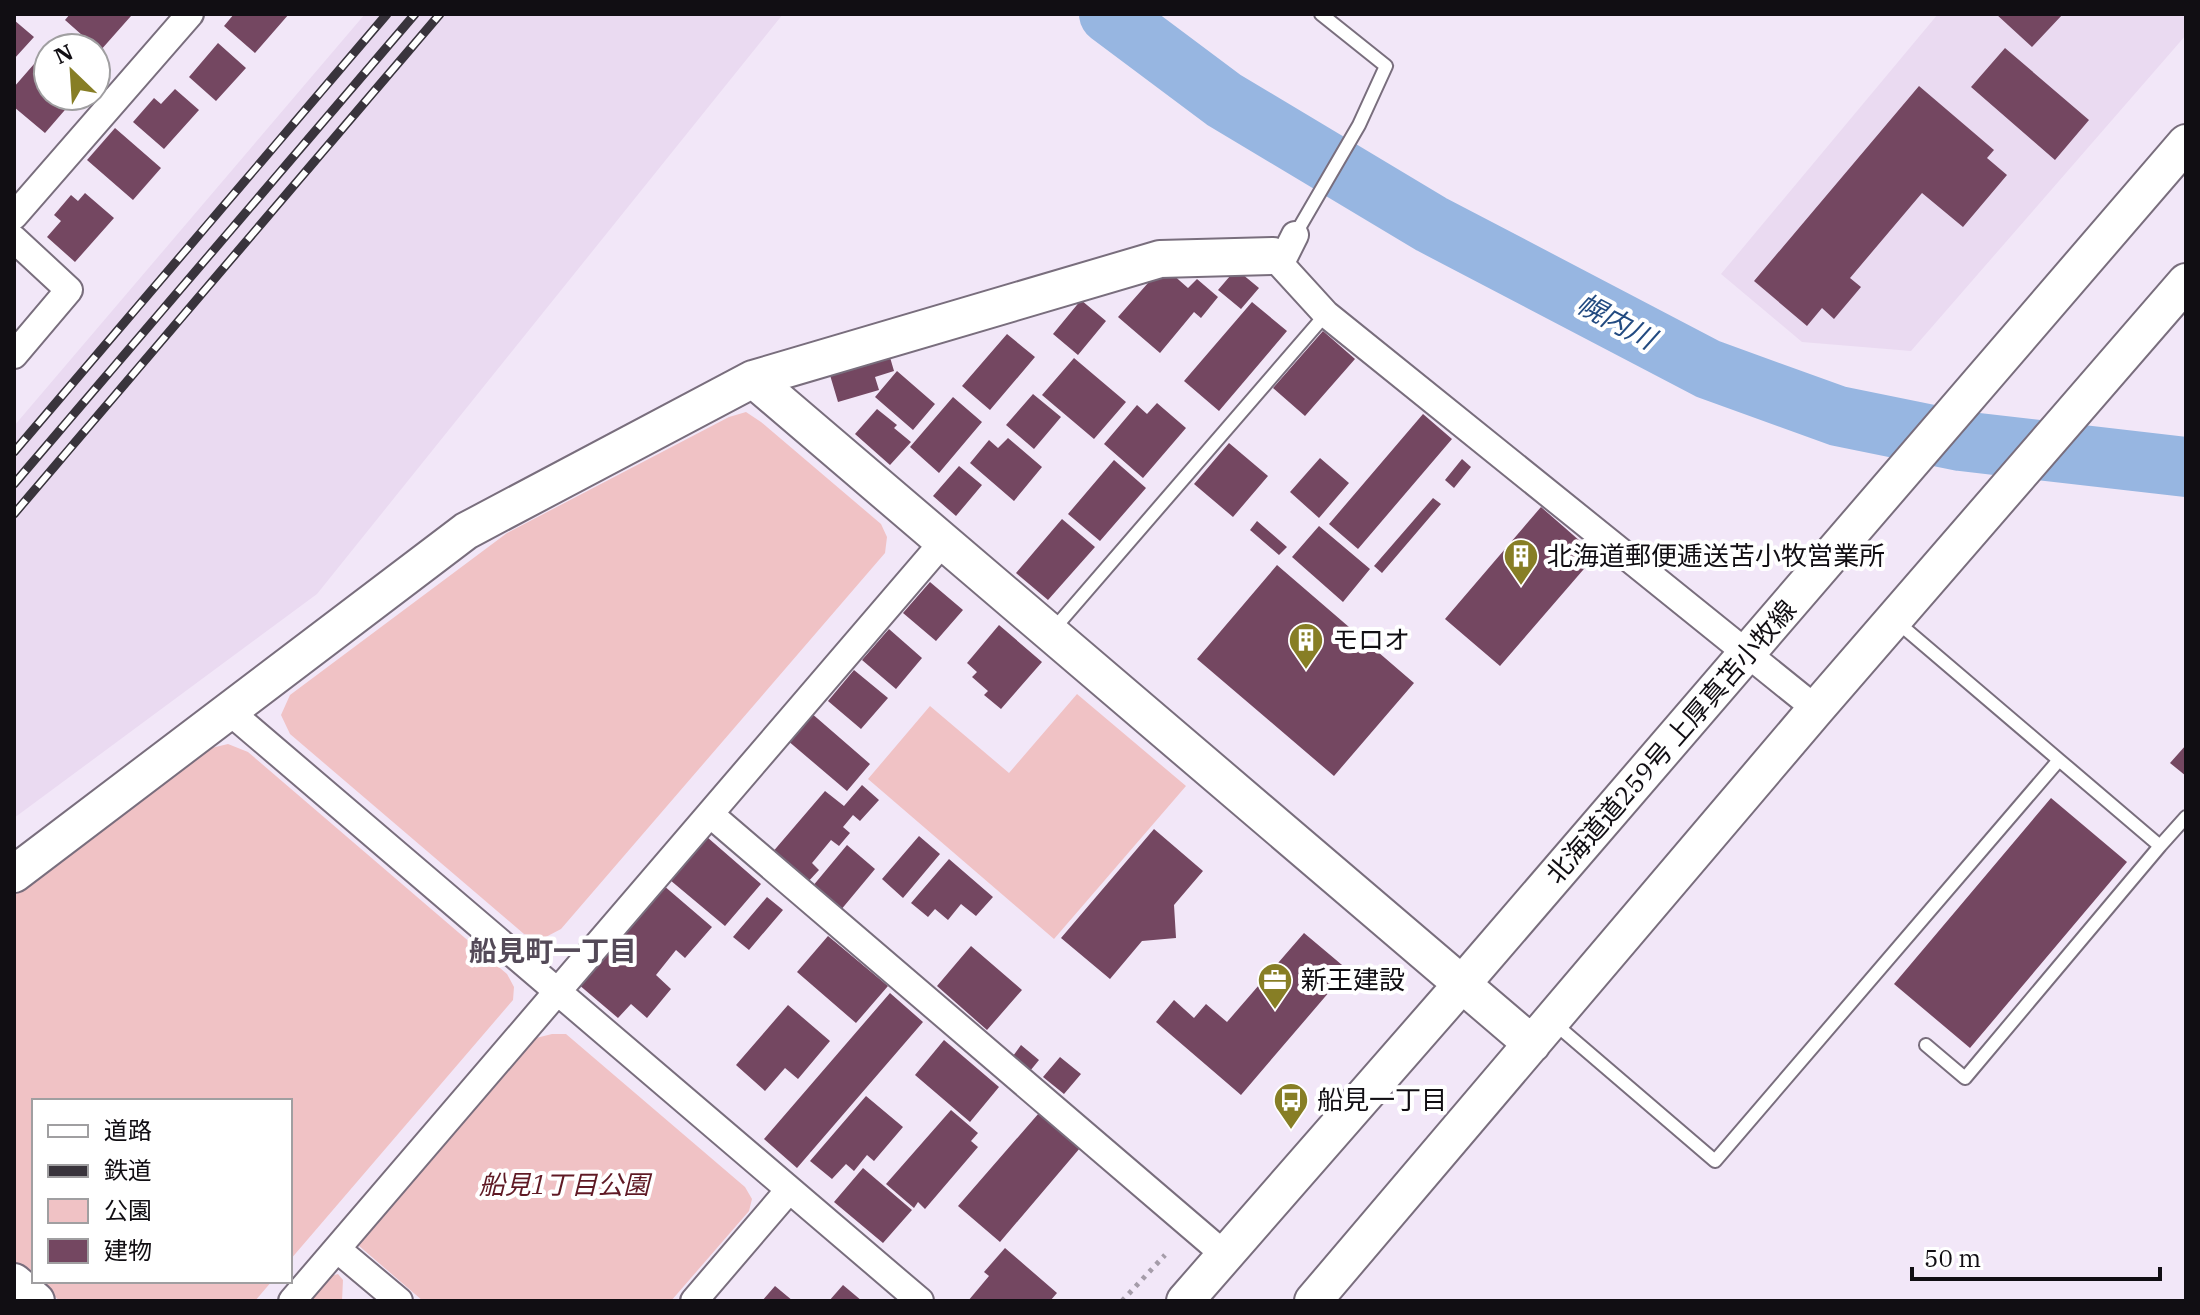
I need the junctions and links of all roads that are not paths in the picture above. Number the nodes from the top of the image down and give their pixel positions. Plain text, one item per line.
1 (190, 14) edge
2 (1321, 14) edge
3 (2186, 143) edge
4 (14, 216) edge
5 (14, 239) edge
6 (1283, 252) junction
7 (2186, 282) edge
8 (1326, 314) junction
9 (14, 355) edge
10 (753, 379) junction
11 (943, 542) junction
12 (1893, 618) junction
13 (1050, 633) junction
14 (1747, 654) junction
15 (1816, 709) junction
16 (229, 711) junction
17 (2059, 760) junction
18 (710, 814) junction
19 (2186, 817) edge
20 (2160, 846) junction
21 (14, 874) edge
22 (1462, 984) junction
23 (558, 992) junction
24 (1542, 1033) junction
25 (1926, 1045) dead end
26 (789, 1190) junction
27 (337, 1249) junction
28 (1225, 1255) junction
29 (14, 1282) edge
30 (36, 1301) edge
31 (292, 1301) edge
32 (399, 1301) edge
33 (694, 1301) edge
34 (920, 1301) edge
35 (1185, 1301) edge
36 (1313, 1301) edge

1 - 4 street
2 - 6 lane
3 - 14 main road, 北海道道259号 上厚真苫小牧線
5 - 9 street
6 - 8 street
6 - 10 main road
7 - 12 main road
8 - 13 lane
8 - 14 street
10 - 11 main road
10 - 16 main road
11 - 13 main road
11 - 18 street
12 - 15 main road
12 - 17 lane
13 - 22 main road
14 - 15 street
14 - 22 main road, 北海道道259号 上厚真苫小牧線
15 - 24 main road
16 - 21 main road
16 - 23 street
17 - 20 lane
17 - 24 lane
18 - 23 street
18 - 28 street
19 - 20 lane
20 - 25 lane
22 - 24 main road
22 - 28 main road, 北海道道259号 上厚真苫小牧線
23 - 26 street
23 - 27 street
24 - 36 main road
26 - 33 street
26 - 34 street
27 - 31 street
27 - 32 street
28 - 35 main road, 北海道道259号 上厚真苫小牧線
29 - 30 main road

